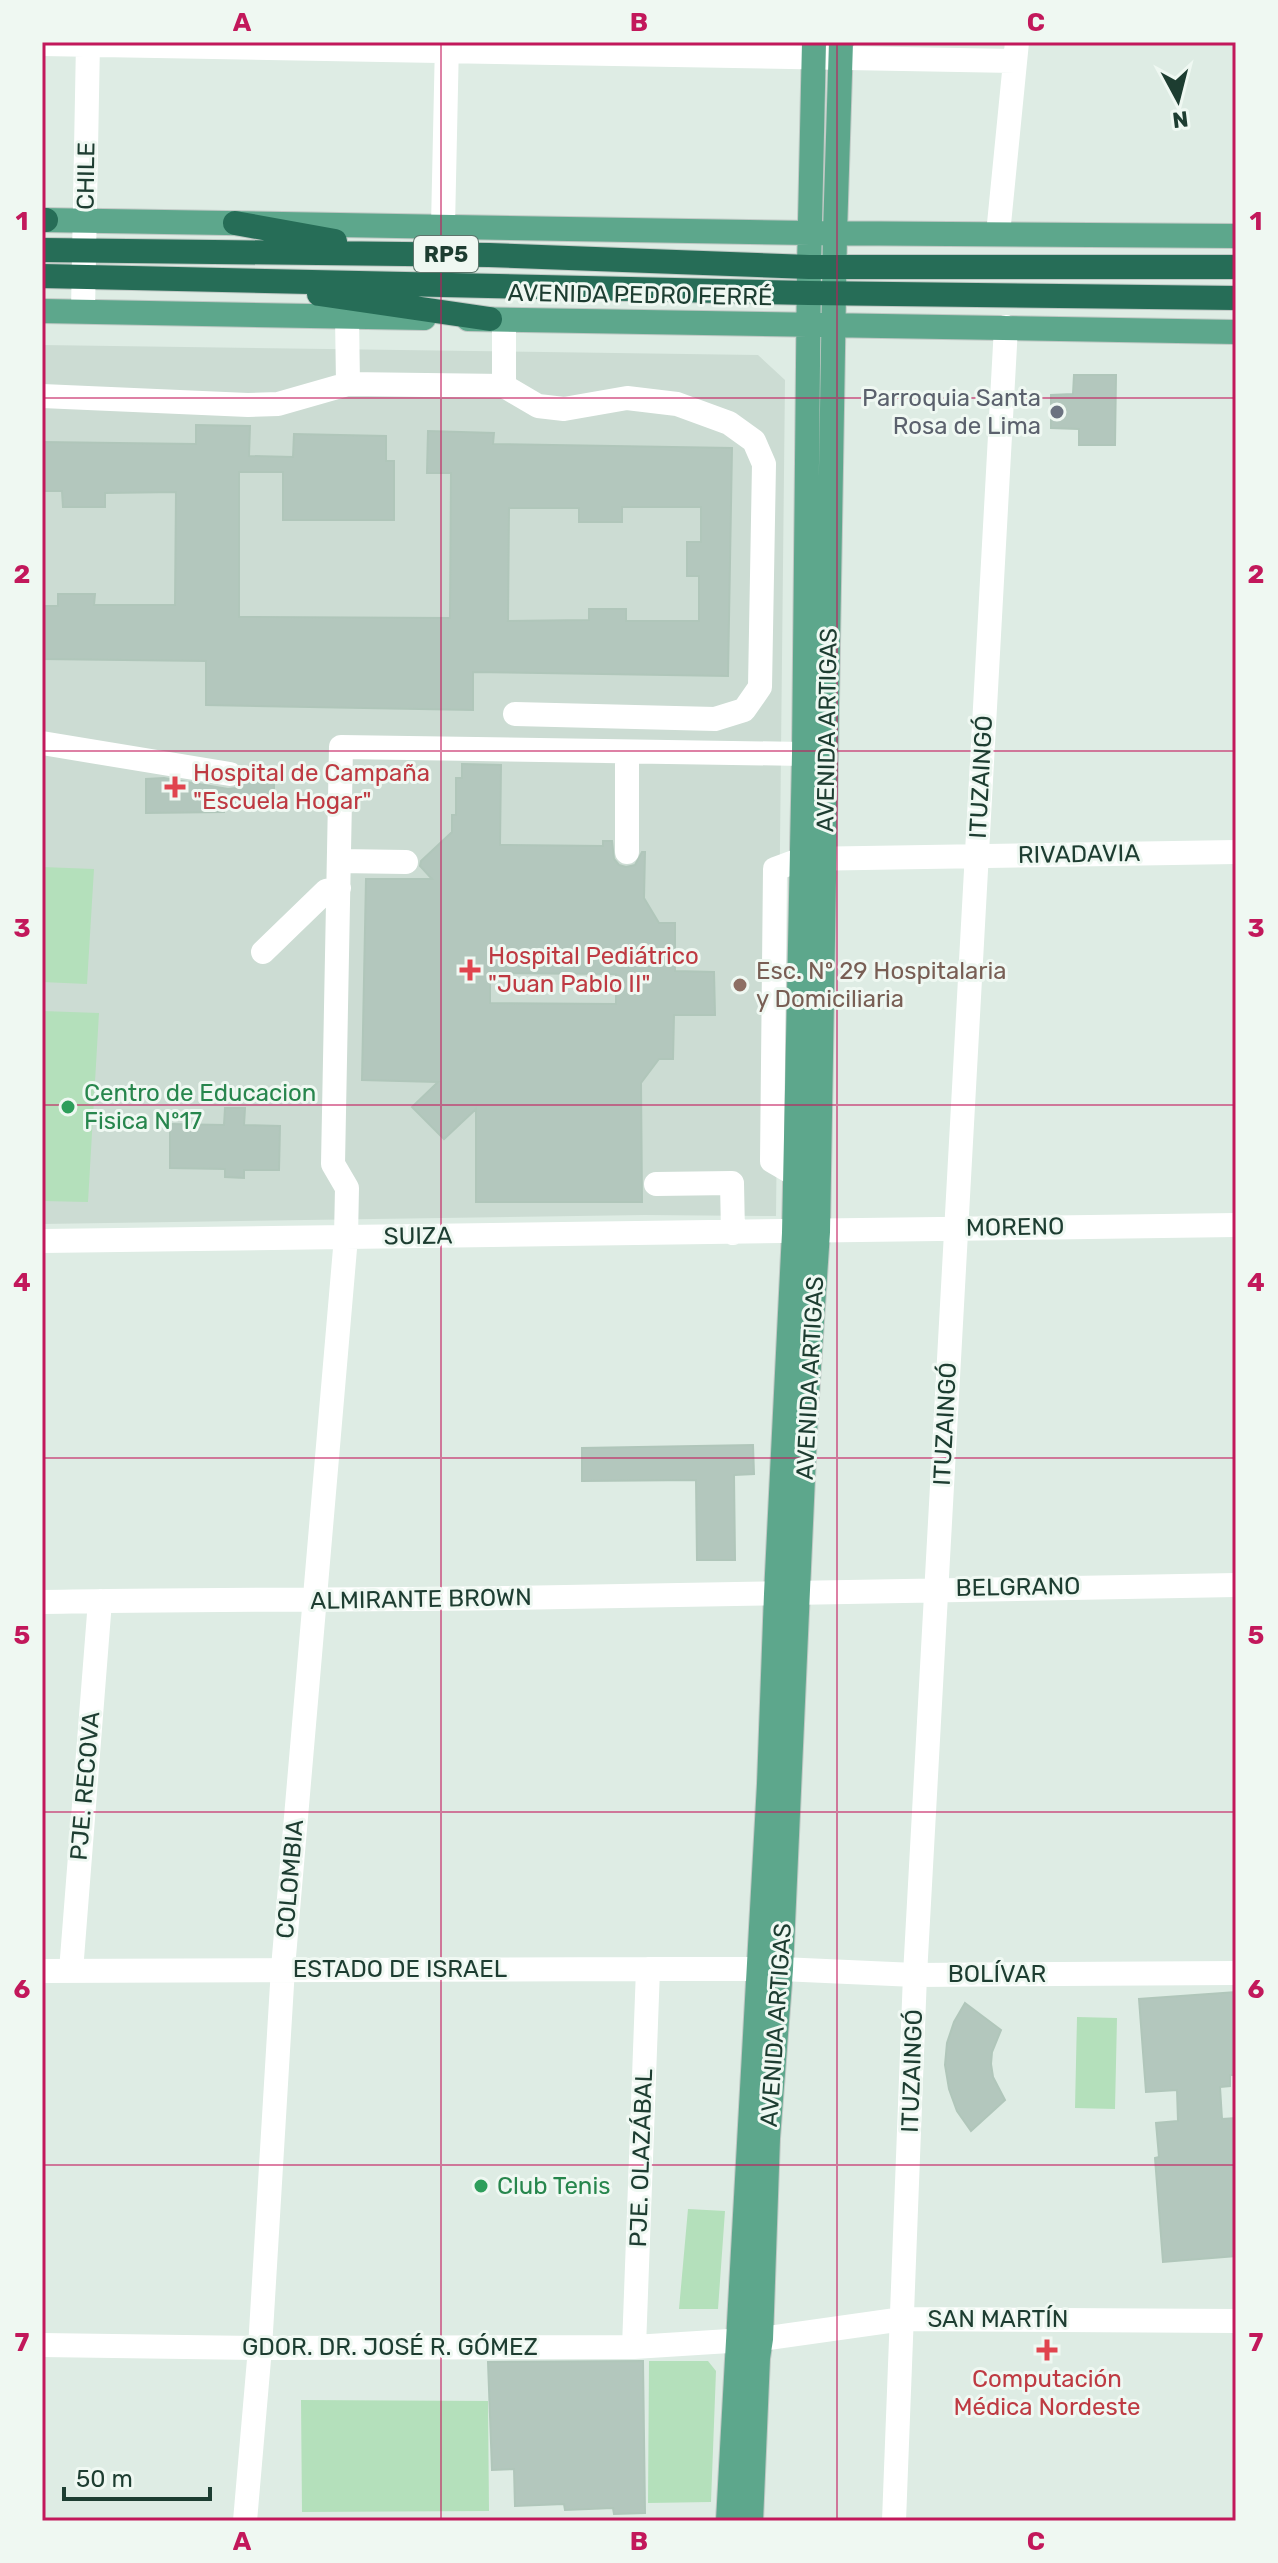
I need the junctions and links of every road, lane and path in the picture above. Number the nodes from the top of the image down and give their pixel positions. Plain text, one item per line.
1 (88, 43) edge
2 (42, 44) edge
3 (447, 47) edge
4 (814, 50) edge
5 (841, 50) edge
6 (1016, 51) edge
7 (43, 220) edge
8 (85, 222) junction
9 (235, 223) junction
10 (443, 226) junction
11 (810, 233) junction
12 (835, 233) junction
13 (998, 234) junction
14 (1236, 236) edge
15 (42, 250) edge
16 (83, 251) junction
17 (489, 255) junction
18 (809, 267) junction
19 (834, 267) junction
20 (1236, 267) edge
21 (42, 276) edge
22 (83, 277) junction
23 (193, 279) junction
24 (821, 293) junction
25 (1236, 298) edge
26 (42, 311) edge
27 (83, 311) junction
28 (347, 316) junction
29 (497, 320) junction
30 (834, 325) junction
31 (809, 326) junction
32 (1006, 327) junction
33 (1236, 332) edge
34 (348, 384) junction
35 (504, 386) junction
36 (42, 396) edge
37 (515, 714) dead end
38 (715, 719) junction
39 (42, 743) edge
40 (627, 753) junction
41 (715, 753) junction
42 (804, 754) junction
43 (230, 774) dead end
44 (627, 852) dead end
45 (1236, 852) edge
46 (977, 856) junction
47 (814, 859) junction
48 (339, 861) junction
49 (406, 862) dead end
50 (339, 888) junction
51 (263, 952) dead end
52 (656, 1184) dead end
53 (1236, 1225) edge
54 (956, 1228) junction
55 (806, 1232) junction
56 (733, 1233) junction
57 (346, 1237) junction
58 (42, 1241) edge
59 (1236, 1585) edge
60 (937, 1588) junction
61 (788, 1594) junction
62 (100, 1601) junction
63 (315, 1601) junction
64 (42, 1602) edge
65 (283, 1968) junction
66 (648, 1969) junction
67 (769, 1969) junction
68 (42, 1971) edge
69 (71, 1971) junction
70 (1236, 1973) edge
71 (915, 1975) junction
72 (903, 2319) junction
73 (1236, 2321) edge
74 (749, 2340) junction
75 (42, 2345) edge
76 (634, 2347) junction
77 (260, 2348) junction
78 (245, 2521) edge
79 (728, 2521) edge
80 (751, 2521) edge
81 (894, 2521) edge

1 - 2 street
1 - 3 street
1 - 8 street, CHILE
3 - 4 street
3 - 10 street
4 - 5 street
4 - 11 main road
5 - 6 street
5 - 12 main road, AVENIDA ARTIGAS
6 - 13 street
7 - 8 main road
8 - 9 main road
8 - 16 street, CHILE
9 - 10 main road
9 - 17 highway
10 - 11 main road
11 - 12 main road
11 - 18 main road
12 - 13 main road
12 - 19 main road, AVENIDA ARTIGAS
13 - 14 main road
15 - 16 highway, AVENIDA PEDRO FERRÉ
16 - 17 highway, AVENIDA PEDRO FERRÉ / RP5
16 - 22 street, CHILE
17 - 18 highway, AVENIDA PEDRO FERRÉ / RP5
18 - 19 highway, AVENIDA PEDRO FERRÉ / RP5
18 - 24 main road
19 - 20 highway, AVENIDA PEDRO FERRÉ
19 - 24 main road, AVENIDA ARTIGAS
21 - 22 highway, AVENIDA PEDRO FERRÉ
22 - 23 highway, AVENIDA PEDRO FERRÉ
22 - 27 street, CHILE
23 - 24 highway, AVENIDA PEDRO FERRÉ
23 - 29 highway
24 - 25 highway, AVENIDA PEDRO FERRÉ
24 - 30 main road, AVENIDA ARTIGAS
24 - 31 main road, AVENIDA ARTIGAS
26 - 27 main road, AVENIDA PEDRO FERRÉ
27 - 28 main road, AVENIDA PEDRO FERRÉ
28 - 29 main road, AVENIDA PEDRO FERRÉ
28 - 34 street
29 - 31 main road, AVENIDA PEDRO FERRÉ
29 - 35 street
30 - 31 main road, AVENIDA PEDRO FERRÉ
30 - 32 main road, AVENIDA PEDRO FERRÉ
30 - 47 main road, AVENIDA ARTIGAS
31 - 42 main road, AVENIDA ARTIGAS
32 - 33 main road, AVENIDA PEDRO FERRÉ
32 - 46 street, ITUZAINGÓ
34 - 35 street
34 - 36 street
35 - 38 street
37 - 38 street
38 - 41 street
39 - 43 street
40 - 41 street
40 - 44 street
40 - 48 street, COLOMBIA
41 - 42 street
42 - 47 main road, AVENIDA ARTIGAS
45 - 46 street, RIVADAVIA
46 - 47 street, RIVADAVIA
46 - 54 street, ITUZAINGÓ
47 - 55 main road, AVENIDA ARTIGAS
47 - 55 main road, AVENIDA ARTIGAS
48 - 49 street
48 - 50 street, COLOMBIA
50 - 51 street
50 - 57 street, COLOMBIA
52 - 56 street
53 - 54 street, MORENO
54 - 55 street, MORENO
54 - 60 street, ITUZAINGÓ
55 - 56 street, SUIZA
55 - 61 main road, AVENIDA ARTIGAS
56 - 57 street, SUIZA
57 - 58 street, SUIZA
57 - 63 street, COLOMBIA
59 - 60 street, BELGRANO
60 - 61 street, BELGRANO
60 - 71 street, ITUZAINGÓ
61 - 63 street, ALMIRANTE BROWN
61 - 67 main road, AVENIDA ARTIGAS
62 - 63 street, ALMIRANTE BROWN
62 - 64 street, ALMIRANTE BROWN
62 - 69 street, PJE. RECOVA
63 - 65 street, COLOMBIA
65 - 66 street, ESTADO DE ISRAEL
65 - 69 street, ESTADO DE ISRAEL
65 - 77 street, COLOMBIA
66 - 67 street, ESTADO DE ISRAEL
66 - 76 street, PJE. OLAZÁBAL
67 - 71 street, BOLÍVAR
67 - 74 main road, AVENIDA ARTIGAS
68 - 69 street, ESTADO DE ISRAEL
70 - 71 street, BOLÍVAR
71 - 72 street, ITUZAINGÓ
72 - 73 street, SAN MARTÍN
72 - 74 street, SAN MARTÍN
72 - 81 street, ITUZAINGÓ
74 - 76 street, GDOR. DR. JOSÉ R. GÓMEZ
74 - 79 main road, AVENIDA ARTIGAS
74 - 80 main road, AVENIDA ARTIGAS
75 - 77 street, GDOR. DR. JOSÉ R. GÓMEZ
76 - 77 street, GDOR. DR. JOSÉ R. GÓMEZ
77 - 78 street, COLOMBIA

